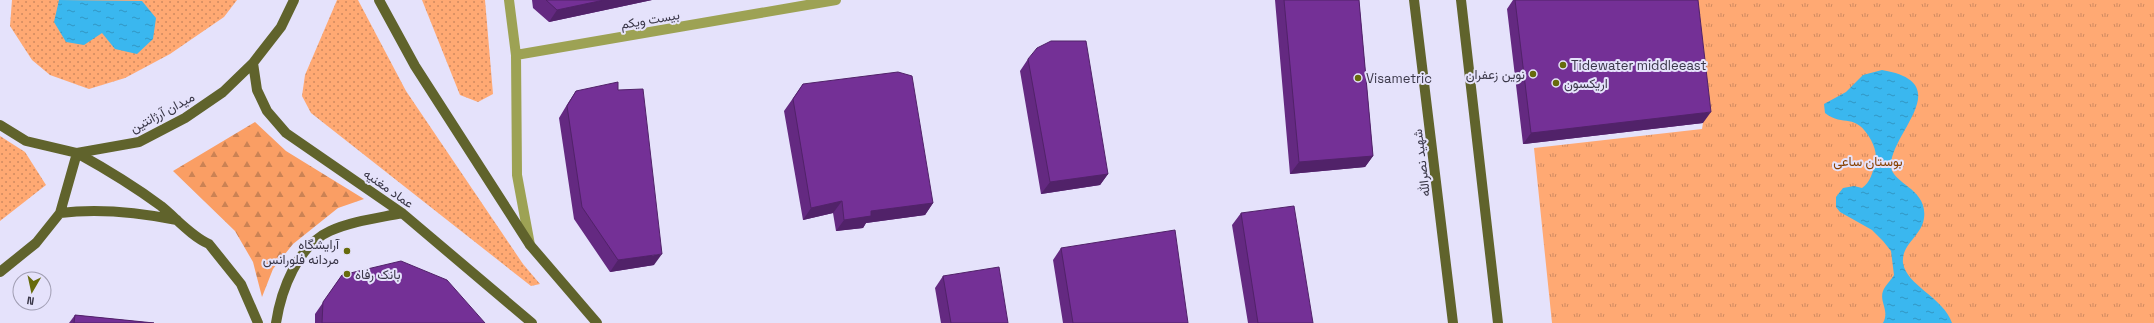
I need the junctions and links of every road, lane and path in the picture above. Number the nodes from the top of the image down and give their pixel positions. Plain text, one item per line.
1 (294, 0) edge
2 (378, 0) edge
3 (509, 0) edge
4 (836, 0) edge
5 (1414, 0) edge
6 (1461, 0) edge
7 (516, 55) junction
8 (253, 63) junction
9 (0, 125) edge
10 (77, 153) junction
11 (402, 212) junction
12 (60, 214) junction
13 (180, 220) junction
14 (530, 245) junction
15 (0, 272) edge
16 (258, 323) edge
17 (276, 323) edge
18 (532, 323) edge
19 (597, 323) edge
20 (1453, 323) edge
21 (1498, 323) edge

1 - 8 main road, میدان آرژانتین
2 - 14 main road
3 - 7 street
4 - 7 street, بیست ویکم
5 - 20 main road, شهید نصرالله
6 - 21 main road
7 - 14 street
8 - 10 main road, میدان آرژانتین
8 - 11 main road, عماد مغنیه
9 - 10 main road, میدان آرژانتین
10 - 12 main road
10 - 13 main road
11 - 17 main road
11 - 18 main road, عماد مغنیه
12 - 13 main road
12 - 15 main road
13 - 16 main road
14 - 19 main road

